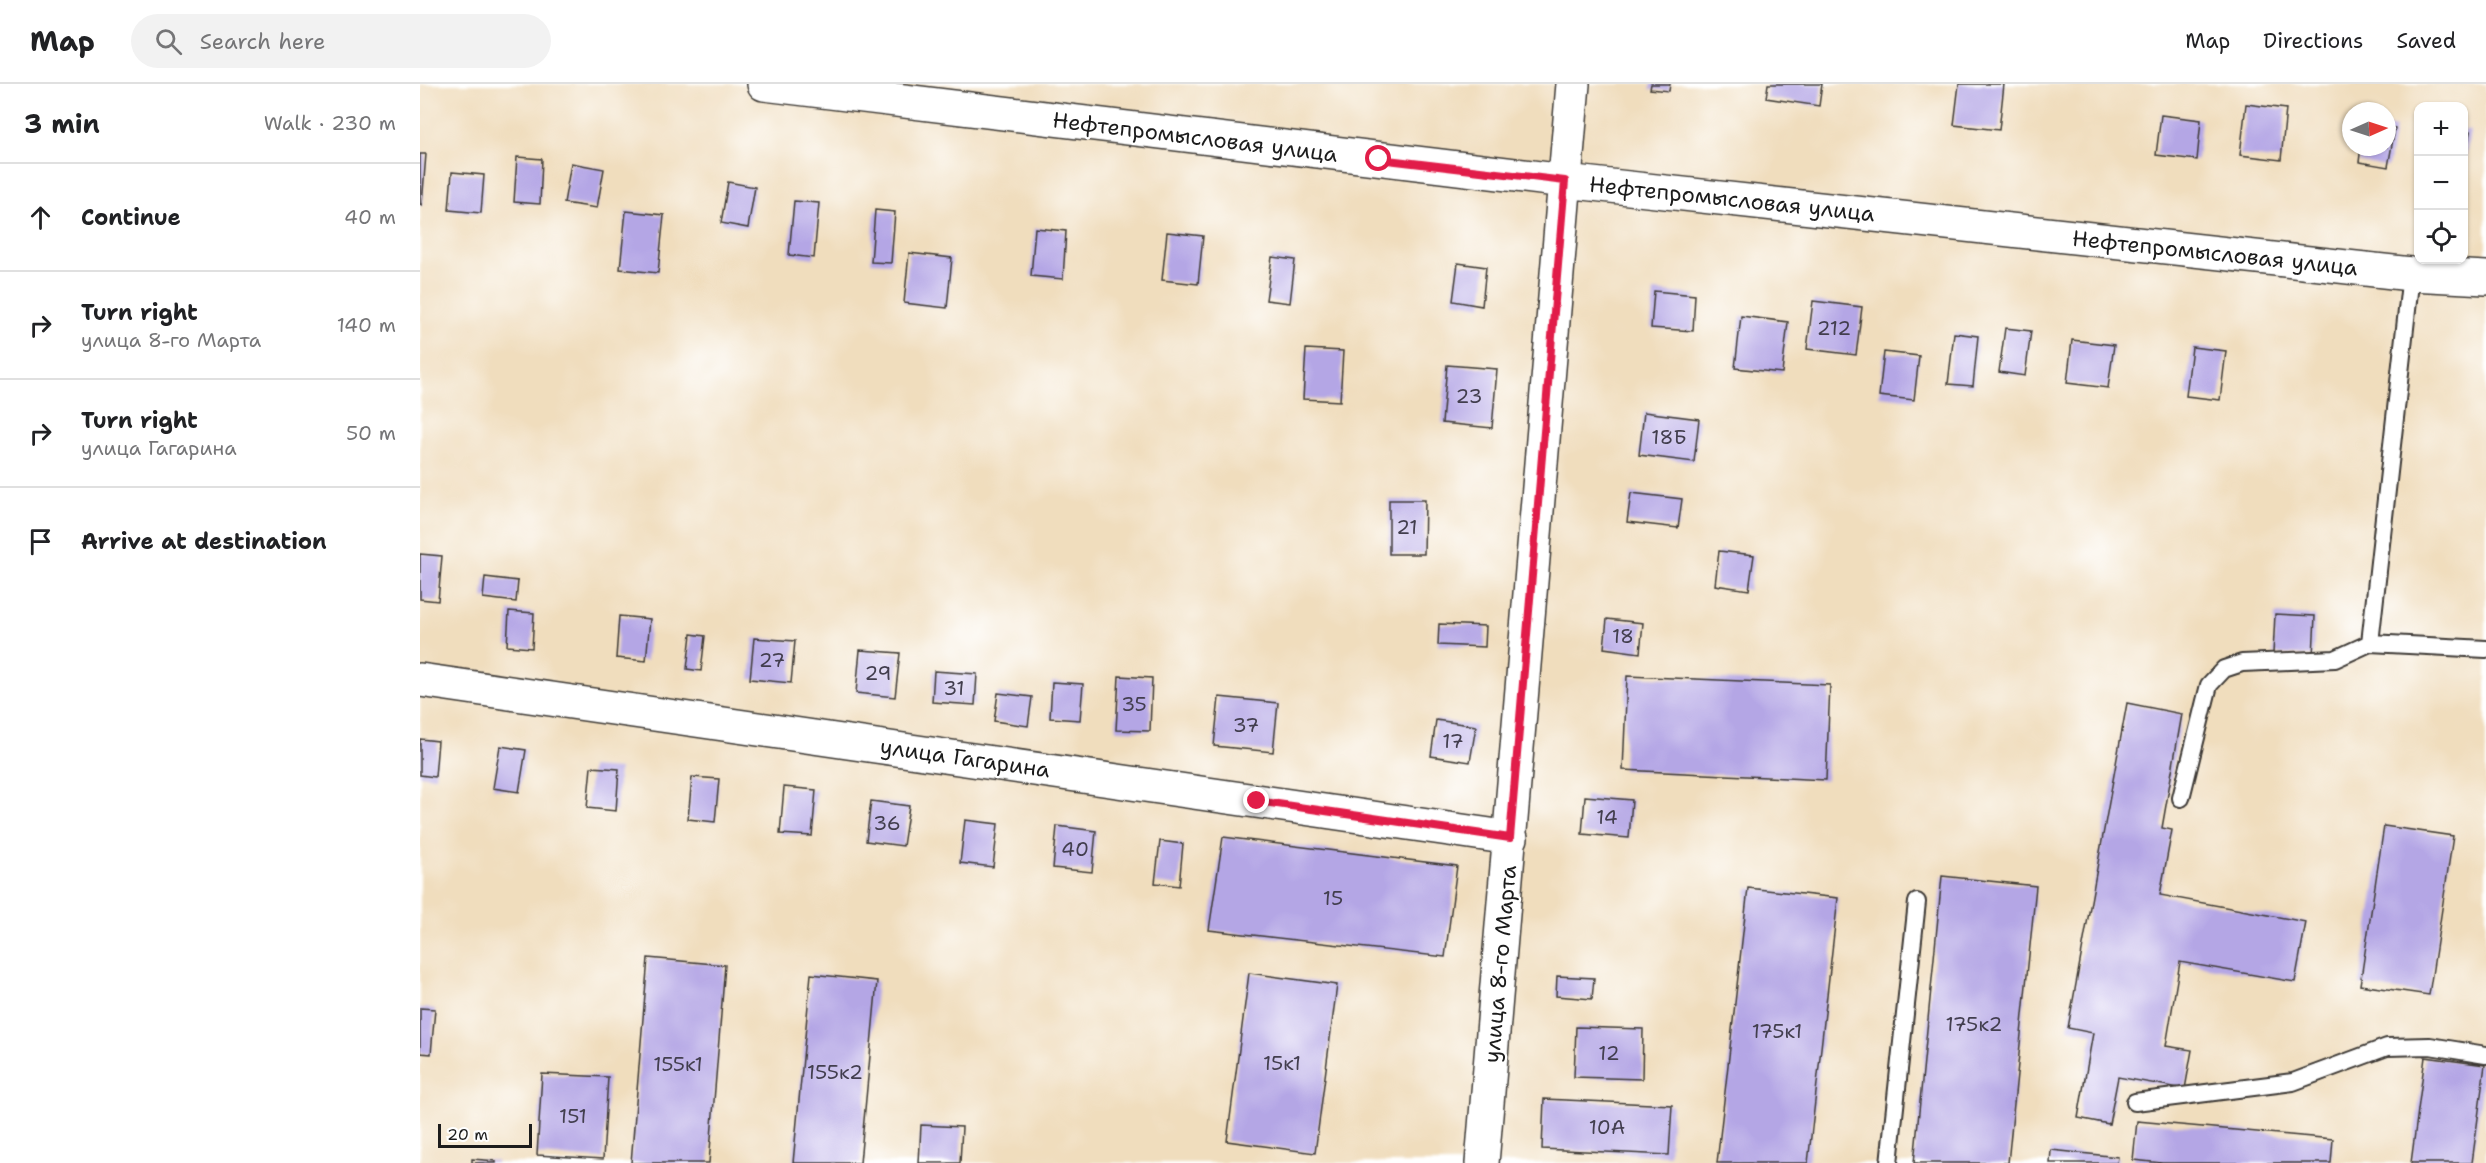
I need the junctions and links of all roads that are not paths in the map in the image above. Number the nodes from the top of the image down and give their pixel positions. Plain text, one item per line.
1 (764, 84) edge
2 (1573, 84) edge
3 (1565, 181) junction
4 (2411, 274) junction
5 (2486, 278) edge
6 (2370, 643) junction
7 (2486, 648) edge
8 (420, 680) edge
9 (2181, 798) dead end
10 (1510, 838) junction
11 (1917, 902) dead end
12 (2486, 1055) edge
13 (2135, 1102) dead end
14 (1482, 1163) edge
15 (1889, 1163) edge

1 - 3 street, Нефтепромысловая улица
2 - 3 street, улица 8-го Марта
3 - 4 street, Нефтепромысловая улица
3 - 10 street, улица 8-го Марта
4 - 5 street, Нефтепромысловая улица
4 - 6 lane
6 - 7 lane
6 - 9 lane
8 - 10 street, улица Гагарина
10 - 14 street, улица 8-го Марта
11 - 15 lane
12 - 13 lane

